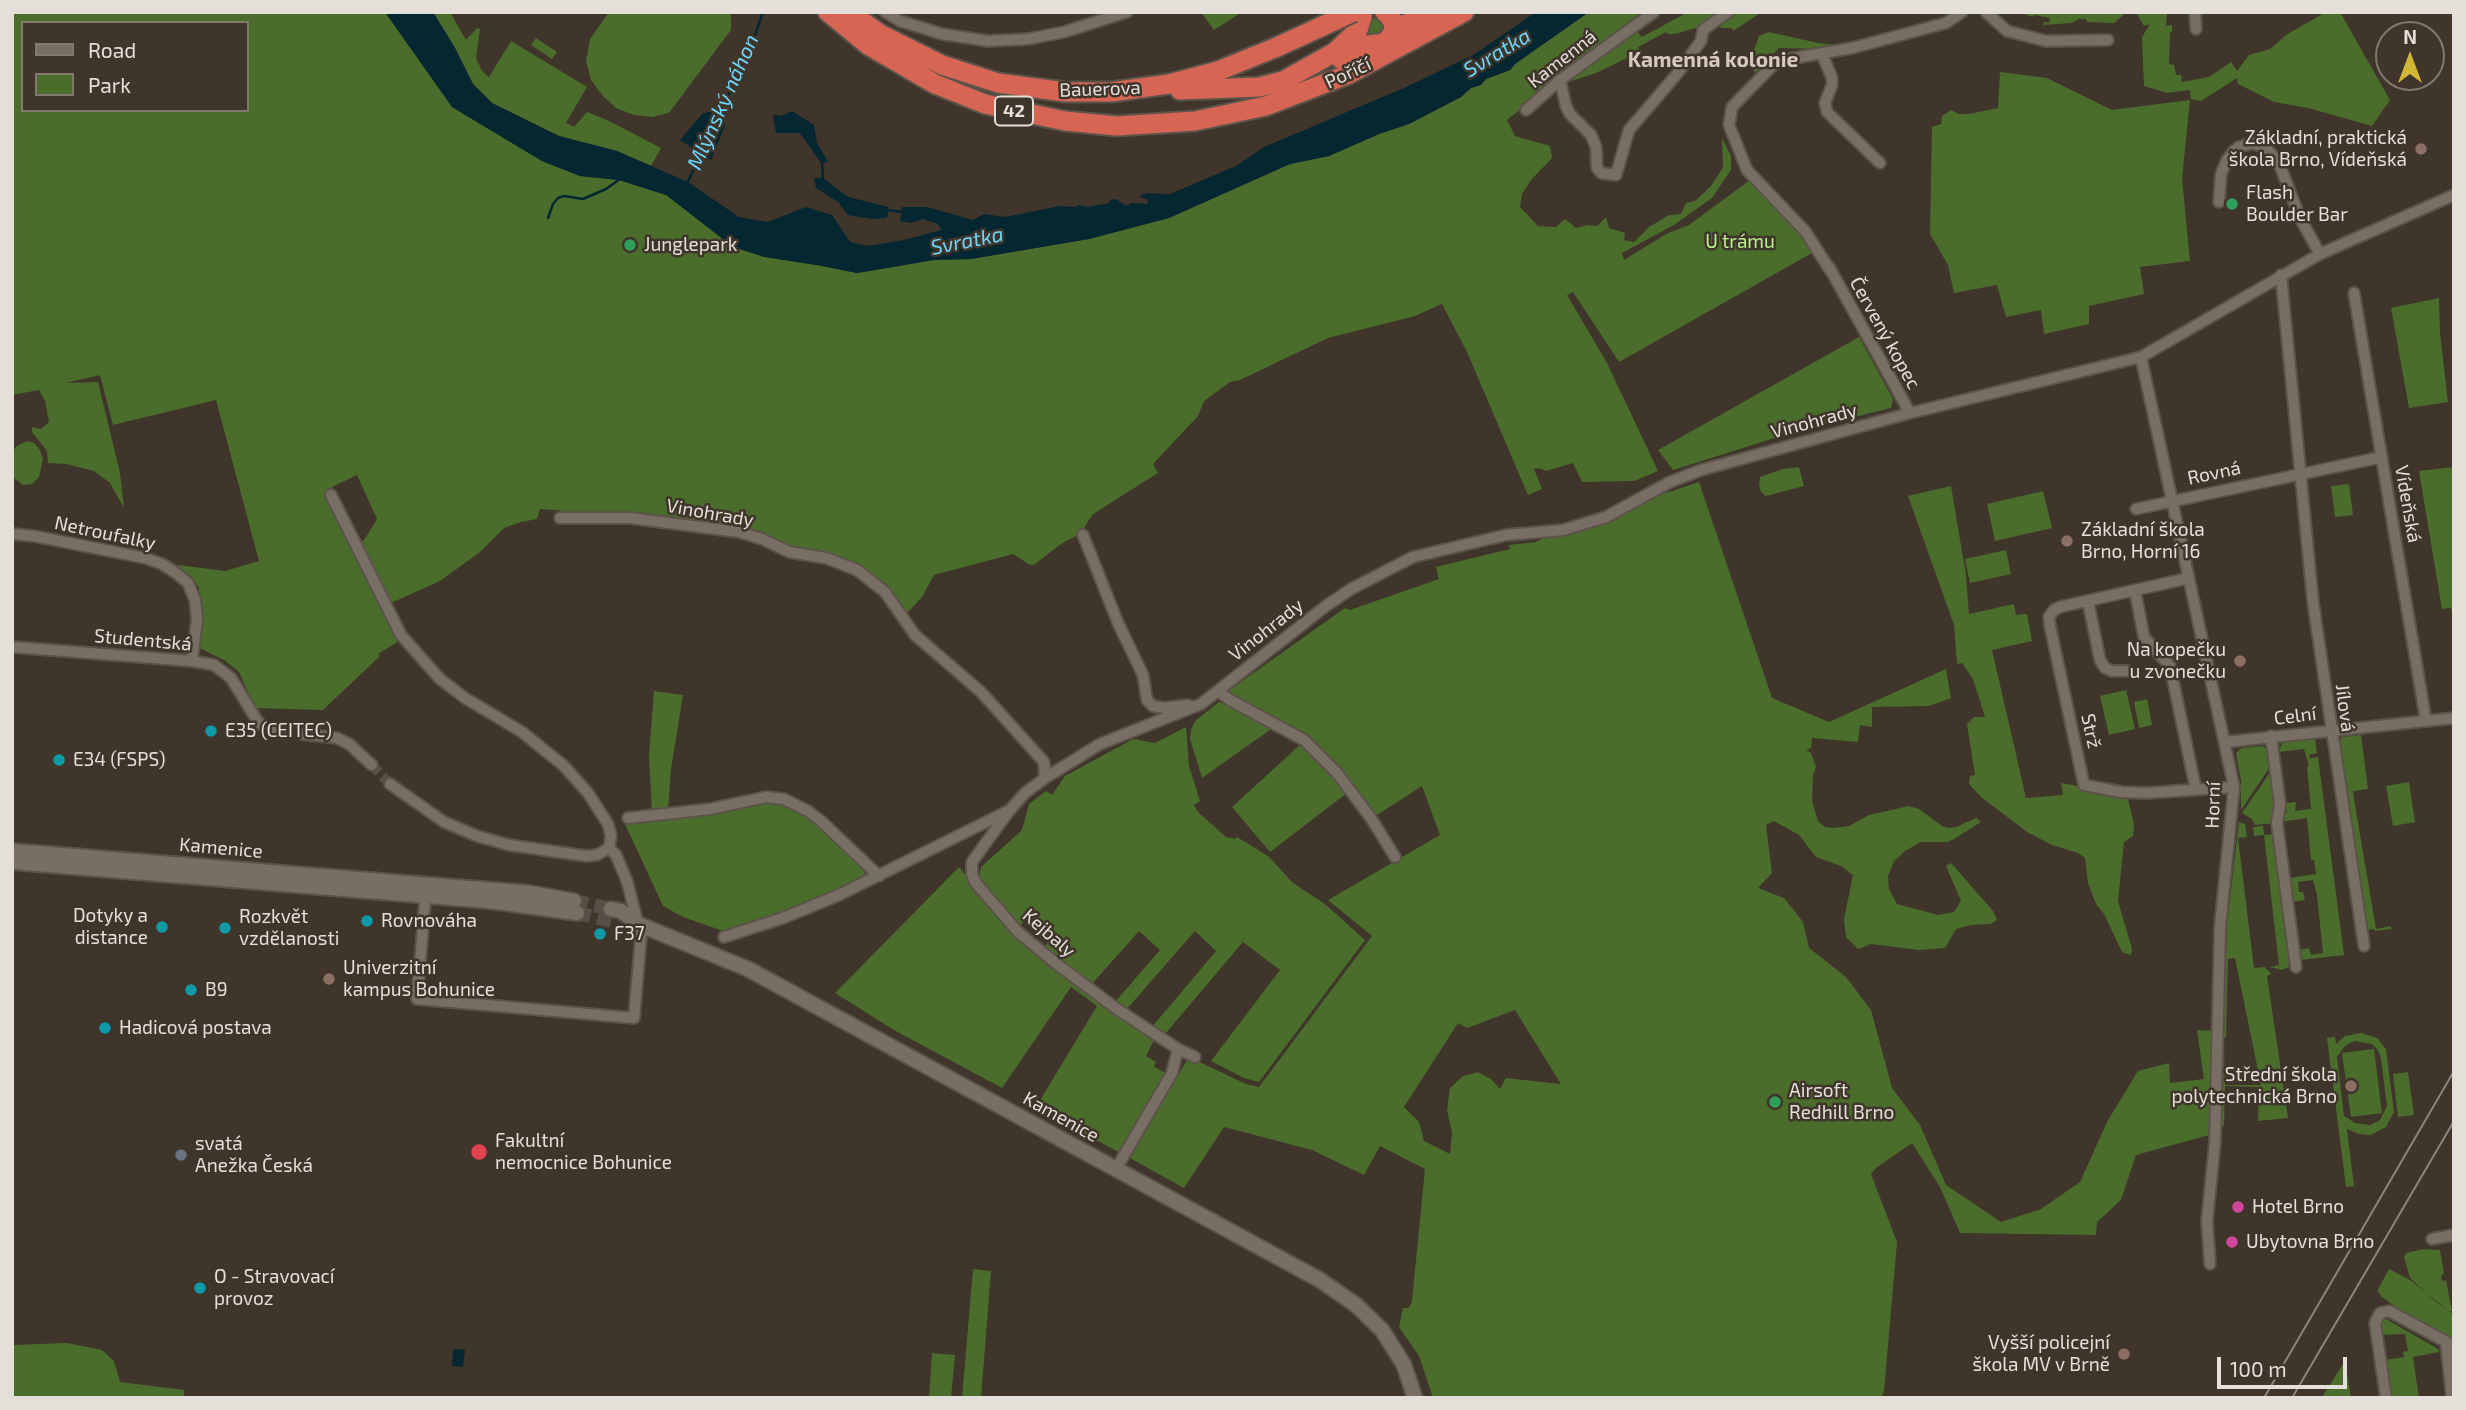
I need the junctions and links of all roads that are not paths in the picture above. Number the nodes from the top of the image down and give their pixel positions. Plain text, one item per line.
1 (828, 12) edge
2 (849, 12) edge
3 (885, 12) edge
4 (1127, 12) edge
5 (1433, 12) edge
6 (1464, 12) edge
7 (1654, 12) edge
8 (1728, 12) edge
9 (1962, 12) edge
10 (1986, 12) edge
11 (2195, 12) edge
12 (1392, 17) edge
13 (1331, 19) edge
14 (1361, 26) edge
15 (2196, 29) dead end
16 (2108, 40) dead end
17 (1822, 54) junction
18 (1319, 61) junction
19 (1560, 80) junction
20 (1111, 92) junction
21 (1526, 110) dead end
22 (1225, 116) junction
23 (1880, 163) dead end
24 (2454, 195) edge
25 (2220, 202) dead end
26 (2320, 254) junction
27 (2281, 275) junction
28 (2354, 293) dead end
29 (2141, 357) junction
30 (1910, 413) junction
31 (2382, 457) junction
32 (2300, 473) junction
33 (331, 495) dead end
34 (2172, 500) junction
35 (2136, 509) dead end
36 (560, 518) dead end
37 (12, 534) edge
38 (1083, 535) dead end
39 (2189, 578) junction
40 (2134, 591) junction
41 (2088, 601) junction
42 (12, 647) edge
43 (192, 661) junction
44 (2127, 671) dead end
45 (1218, 691) junction
46 (1201, 704) junction
47 (2454, 718) edge
48 (2426, 721) junction
49 (2331, 729) junction
50 (282, 732) tunnel mouth
51 (302, 734) tunnel mouth
52 (2271, 736) junction
53 (2225, 742) junction
54 (372, 765) tunnel mouth
55 (1045, 778) junction
56 (390, 784) tunnel mouth
57 (2234, 787) junction
58 (2196, 790) junction
59 (1010, 810) junction
60 (628, 818) dead end
61 (609, 848) junction
62 (12, 851) edge
63 (1395, 857) dead end
64 (12, 862) edge
65 (879, 876) junction
66 (426, 890) junction
67 (576, 907) tunnel mouth
68 (614, 915) tunnel mouth
69 (640, 924) junction
70 (724, 937) dead end
71 (2364, 946) dead end
72 (2296, 967) dead end
73 (1178, 1049) junction
74 (1195, 1057) dead end
75 (1116, 1169) junction
76 (2454, 1235) edge
77 (2432, 1239) dead end
78 (2210, 1264) dead end
79 (2450, 1345) edge
80 (1415, 1398) edge
81 (2386, 1398) edge
82 (2452, 1398) edge

1 - 22 highway, Bauerova / 42
2 - 20 highway, Bauerova / 42
3 - 4 street
5 - 12 highway
6 - 22 highway, Poříčí / 42
7 - 19 street, Kamenná
8 - 19 street
9 - 17 street, Červený kopec
10 - 16 street
11 - 15 street
12 - 14 highway
13 - 18 highway
14 - 18 highway, 42
14 - 20 highway, Bauerova / 42, bridge
14 - 22 highway, 42
17 - 23 street
17 - 30 street, Červený kopec
18 - 20 highway, 42
19 - 21 street, Kamenná
24 - 26 street, Vinohrady
25 - 26 street
26 - 27 street, Vinohrady
27 - 29 street, Vinohrady
27 - 32 street, Jílová
28 - 31 street, Vídeňská
29 - 30 street, Vinohrady
29 - 34 street, Horní
30 - 45 street, Vinohrady
31 - 32 street
31 - 48 street, Vídeňská
32 - 34 street, Rovná
32 - 49 street, Jílová
33 - 61 street
34 - 35 street, Rovná
34 - 39 street, Horní
36 - 55 street, Vinohrady
37 - 43 street, Netroufalky
38 - 46 street
39 - 40 street, Strž
39 - 53 street, Horní
40 - 41 street, Strž
40 - 58 street
41 - 44 street
41 - 58 street, Strž
42 - 43 street, Studentská
43 - 50 street, Studentská
45 - 46 street, Vinohrady
45 - 63 street
46 - 55 street, Vinohrady
47 - 48 street, Celní
48 - 49 street, Celní
49 - 52 street, Celní
49 - 71 street, Jílová
51 - 54 street
52 - 53 street, Celní
52 - 72 street
53 - 57 street, Horní
55 - 59 street, Vinohrady
56 - 61 street
57 - 58 street, Strž
57 - 78 street, Horní
59 - 65 street, Vinohrady
59 - 73 street, Kejbaly
60 - 65 street
61 - 69 street
62 - 66 street, Kamenice
64 - 66 street, Kamenice
65 - 70 street, Vinohrady
66 - 67 street, Kamenice
66 - 69 street
68 - 69 street, Kamenice
69 - 75 street, Kamenice
73 - 74 street, Kejbaly
73 - 75 street
75 - 80 street, Kamenice
76 - 77 street
79 - 81 street
79 - 82 street

